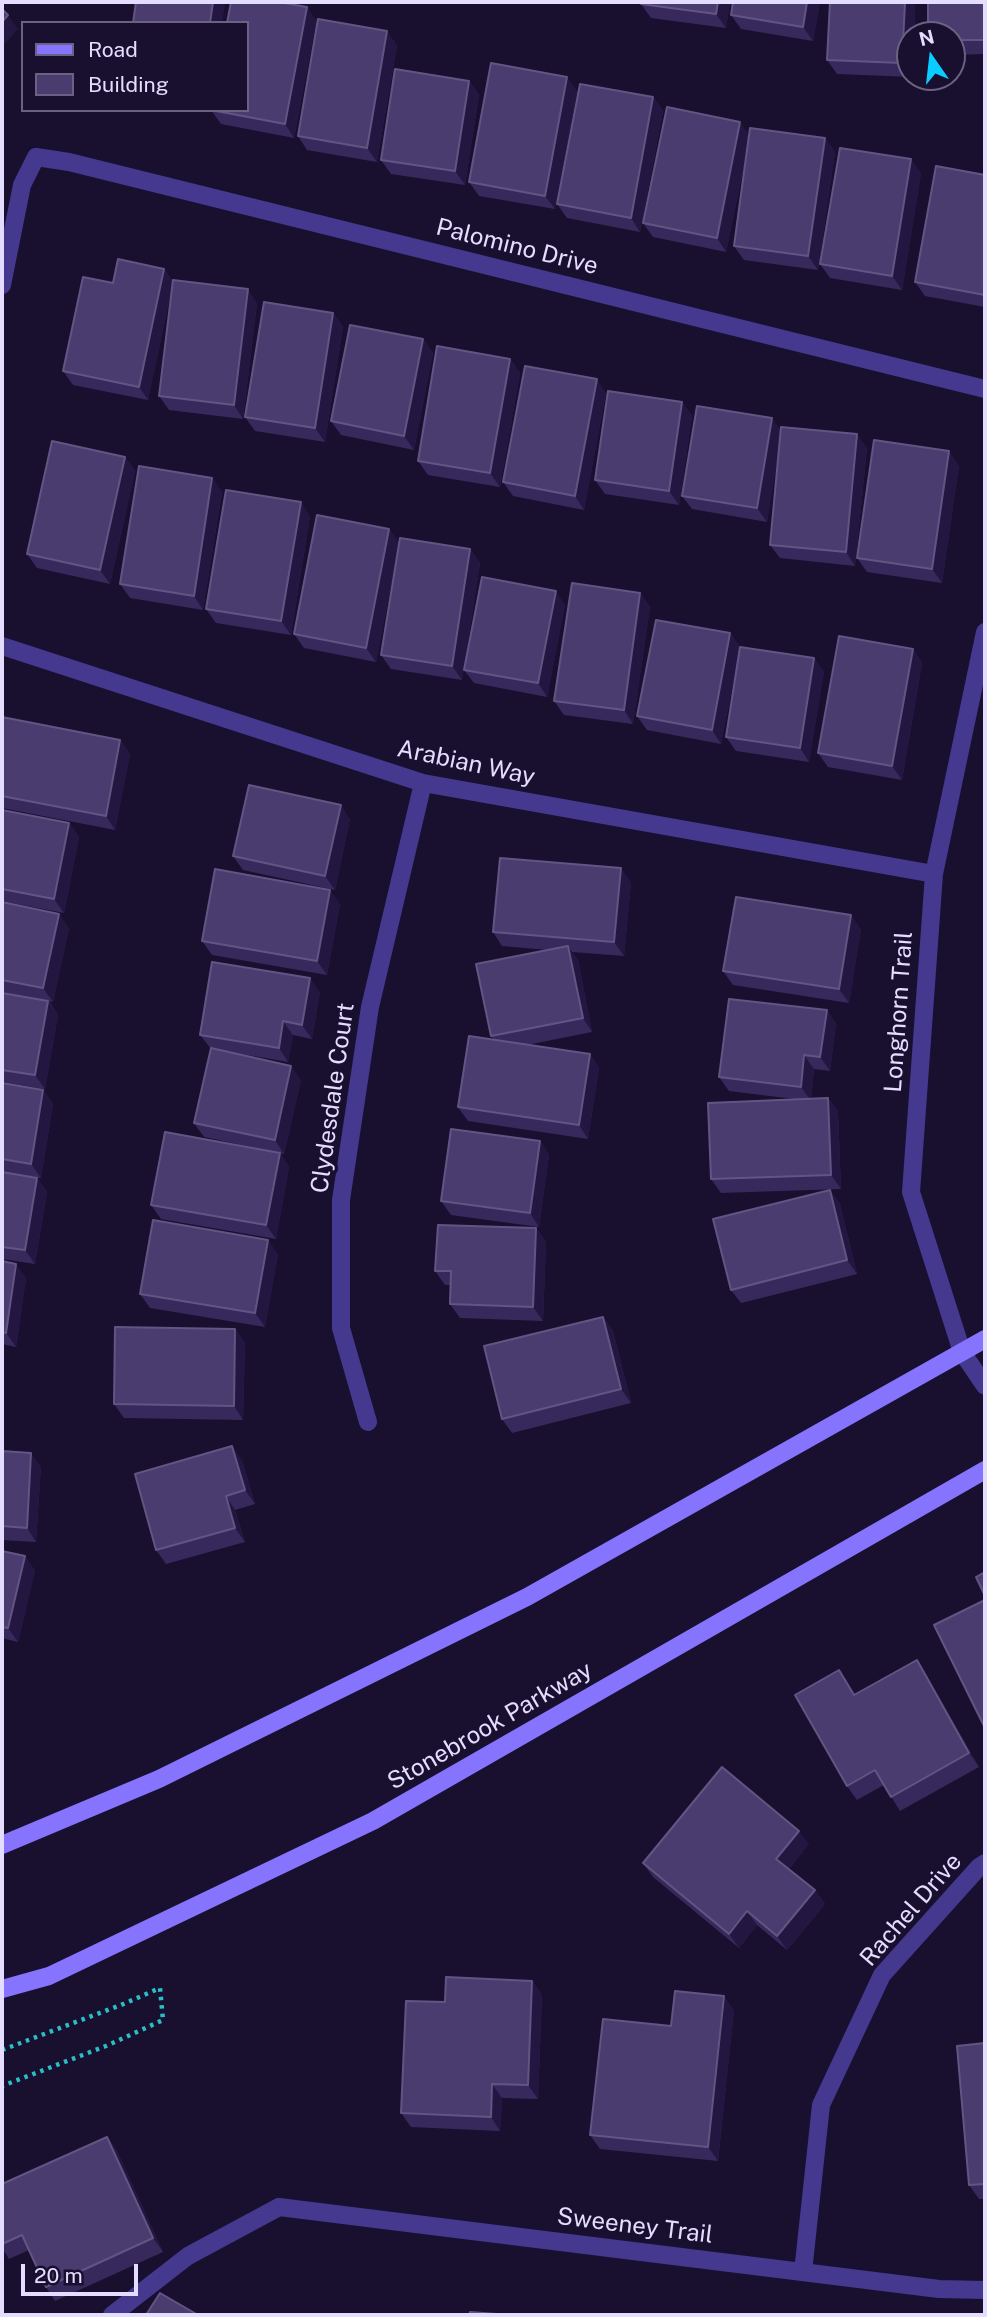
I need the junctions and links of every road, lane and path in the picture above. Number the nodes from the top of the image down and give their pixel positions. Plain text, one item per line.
1 (2, 285) edge
2 (985, 388) edge
3 (985, 632) edge
4 (2, 646) edge
5 (423, 783) junction
6 (934, 874) junction
7 (985, 1339) edge
8 (962, 1352) junction
9 (985, 1387) edge
10 (368, 1422) dead end
11 (985, 1470) edge
12 (2, 1845) edge
13 (985, 1863) edge
14 (2, 1989) edge
15 (2, 2050) edge
16 (2, 2086) edge
17 (803, 2272) junction
18 (985, 2290) edge
19 (112, 2315) edge

1 - 2 street, Palomino Drive
3 - 6 street, Longhorn Trail
4 - 5 street, Arabian Way
5 - 6 street, Arabian Way
5 - 10 street, Clydesdale Court
6 - 8 street, Longhorn Trail
7 - 8 main road
8 - 9 street, Longhorn Trail
8 - 12 main road
11 - 14 main road, Stonebrook Parkway
13 - 17 street, Rachel Drive
15 - 16 path
17 - 18 street, Sweeney Trail
17 - 19 street, Sweeney Trail

